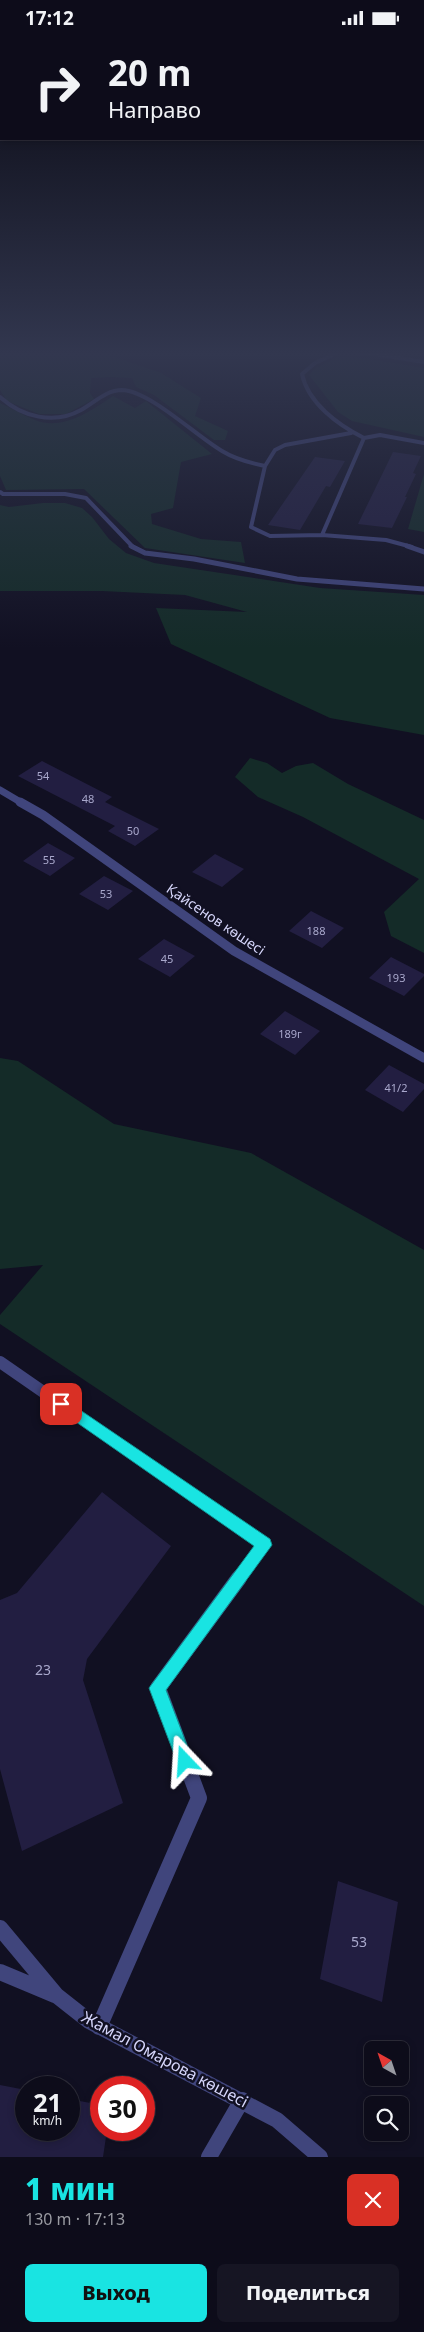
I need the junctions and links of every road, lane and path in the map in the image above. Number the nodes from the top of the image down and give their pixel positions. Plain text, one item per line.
1 (220, 450) edge
2 (275, 450) edge
3 (359, 450) edge
4 (265, 466) junction
5 (0, 492) edge
6 (322, 535) junction
7 (424, 552) edge
8 (424, 589) edge
9 (0, 790) edge
10 (424, 1058) edge
11 (0, 1362) edge
12 (0, 1928) edge
13 (0, 1972) edge
14 (56, 1995) junction
15 (99, 2027) junction
16 (242, 2100) junction
17 (209, 2157) edge
18 (320, 2157) edge

1 - 4 lane
2 - 4 lane
3 - 6 lane
4 - 6 lane
5 - 8 lane
6 - 7 lane
9 - 10 street, Қайсенов көшесі
11 - 15 street
12 - 14 street, Жамал Омарова көшесі
13 - 14 street, Жамал Омарова көшесі
14 - 15 street, Жамал Омарова көшесі
15 - 16 street, Жамал Омарова көшесі
16 - 17 street
16 - 18 street, Жамал Омарова көшесі

